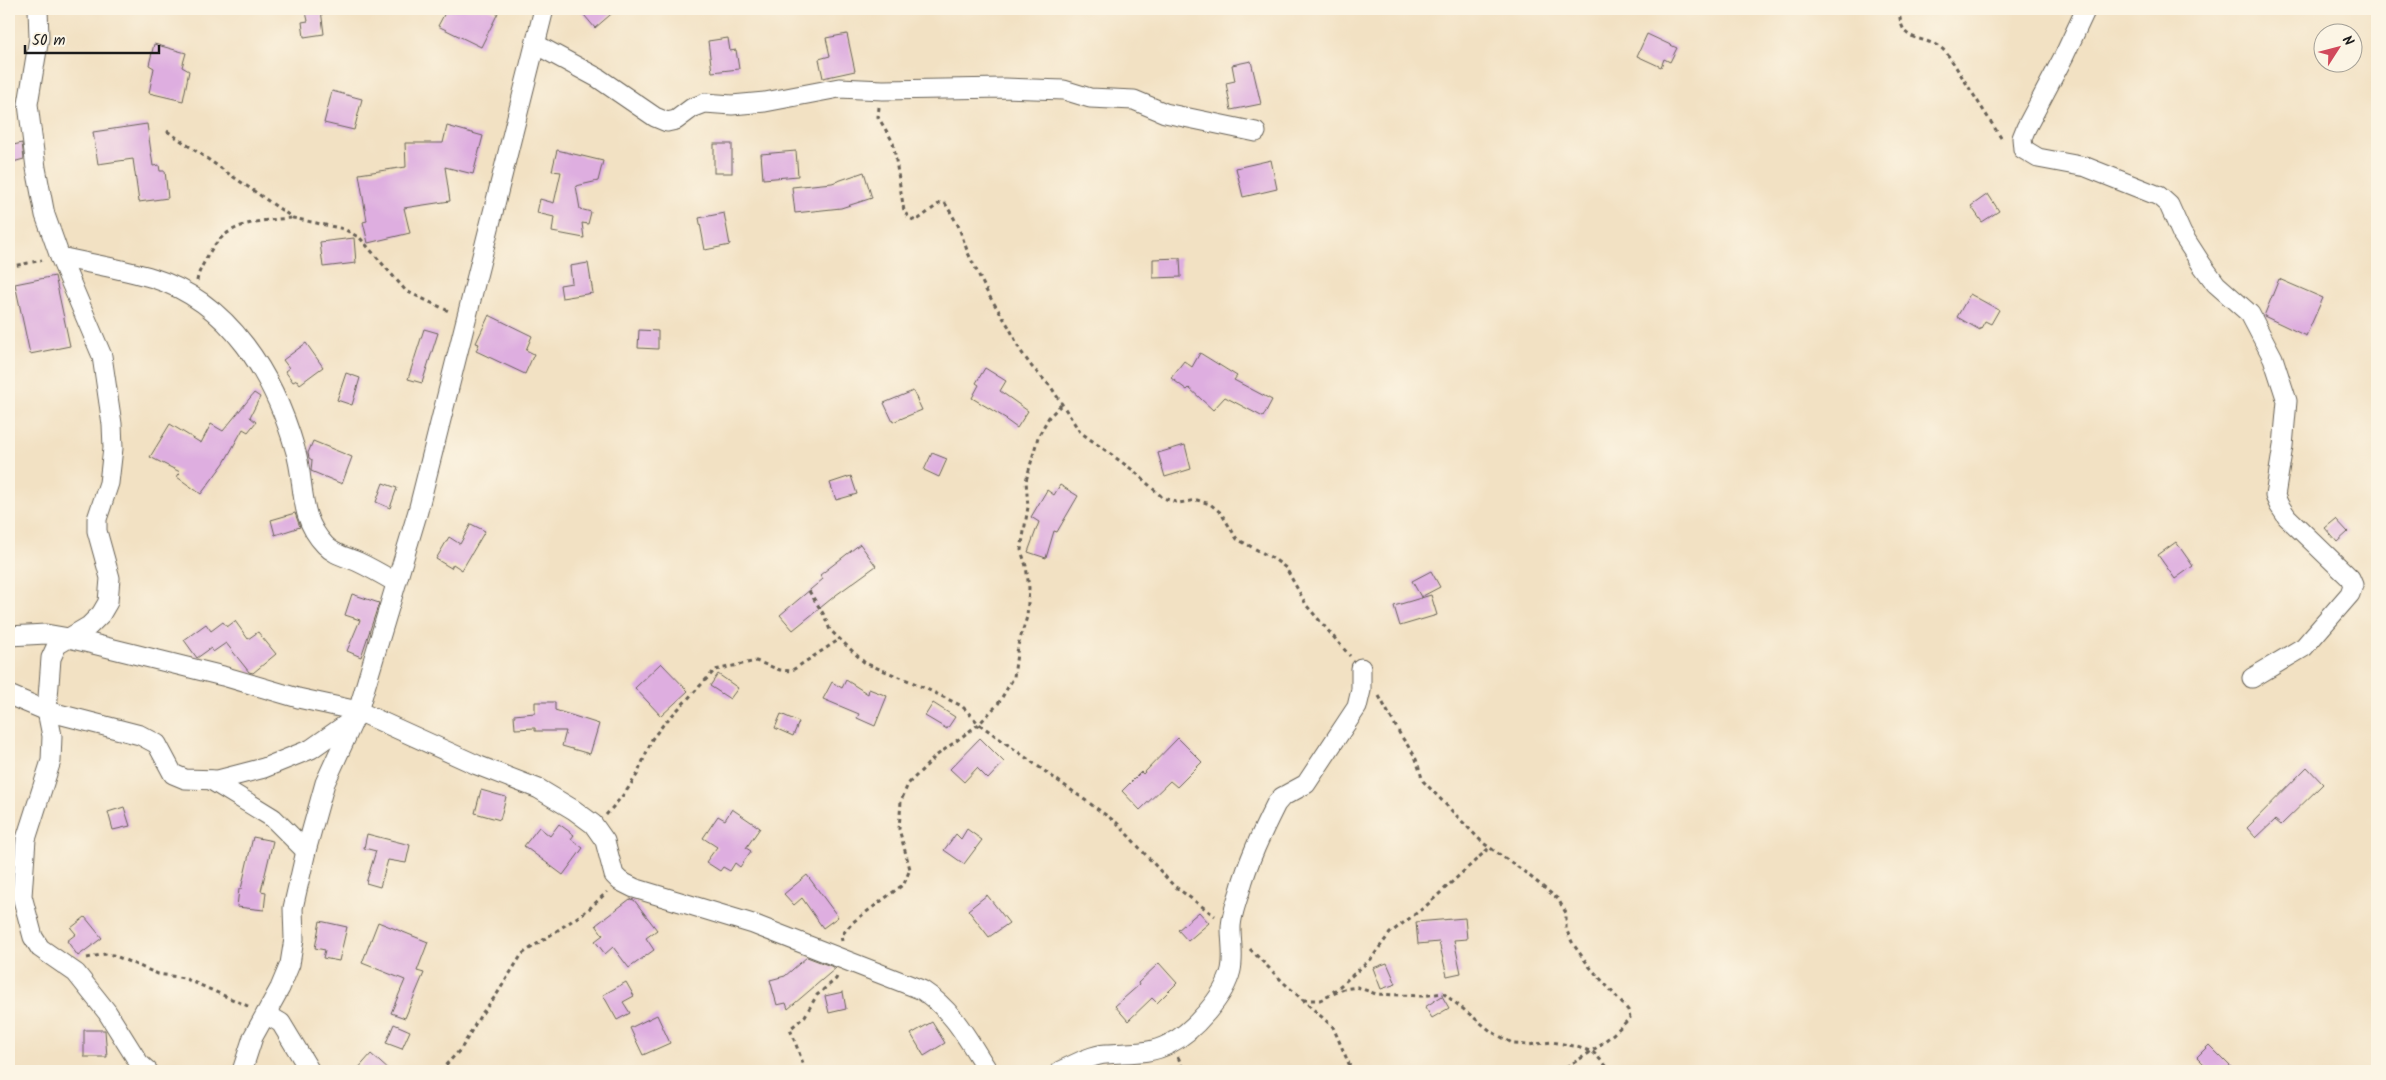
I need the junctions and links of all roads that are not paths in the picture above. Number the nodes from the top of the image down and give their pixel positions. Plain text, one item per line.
1 (38, 9) edge
2 (544, 9) edge
3 (2086, 9) edge
4 (537, 45) junction
5 (1256, 132) dead end
6 (60, 258) junction
7 (395, 582) junction
8 (9, 636) edge
9 (69, 638) junction
10 (1361, 668) dead end
11 (2252, 678) dead end
12 (9, 695) edge
13 (47, 711) junction
14 (357, 714) junction
15 (211, 780) junction
16 (306, 851) junction
17 (266, 1014) junction
18 (148, 1071) edge
19 (242, 1071) edge
20 (310, 1071) edge
21 (988, 1071) edge
22 (1060, 1071) edge

1 - 6 street
2 - 4 street
3 - 11 street
4 - 5 street
4 - 7 street
6 - 7 street
6 - 9 street
7 - 14 street
8 - 9 street
9 - 13 street
9 - 14 street
10 - 22 street
12 - 13 street
13 - 15 street
13 - 18 street
14 - 15 street
14 - 16 street
14 - 21 street
15 - 16 street
16 - 17 street
17 - 19 street
17 - 20 street

